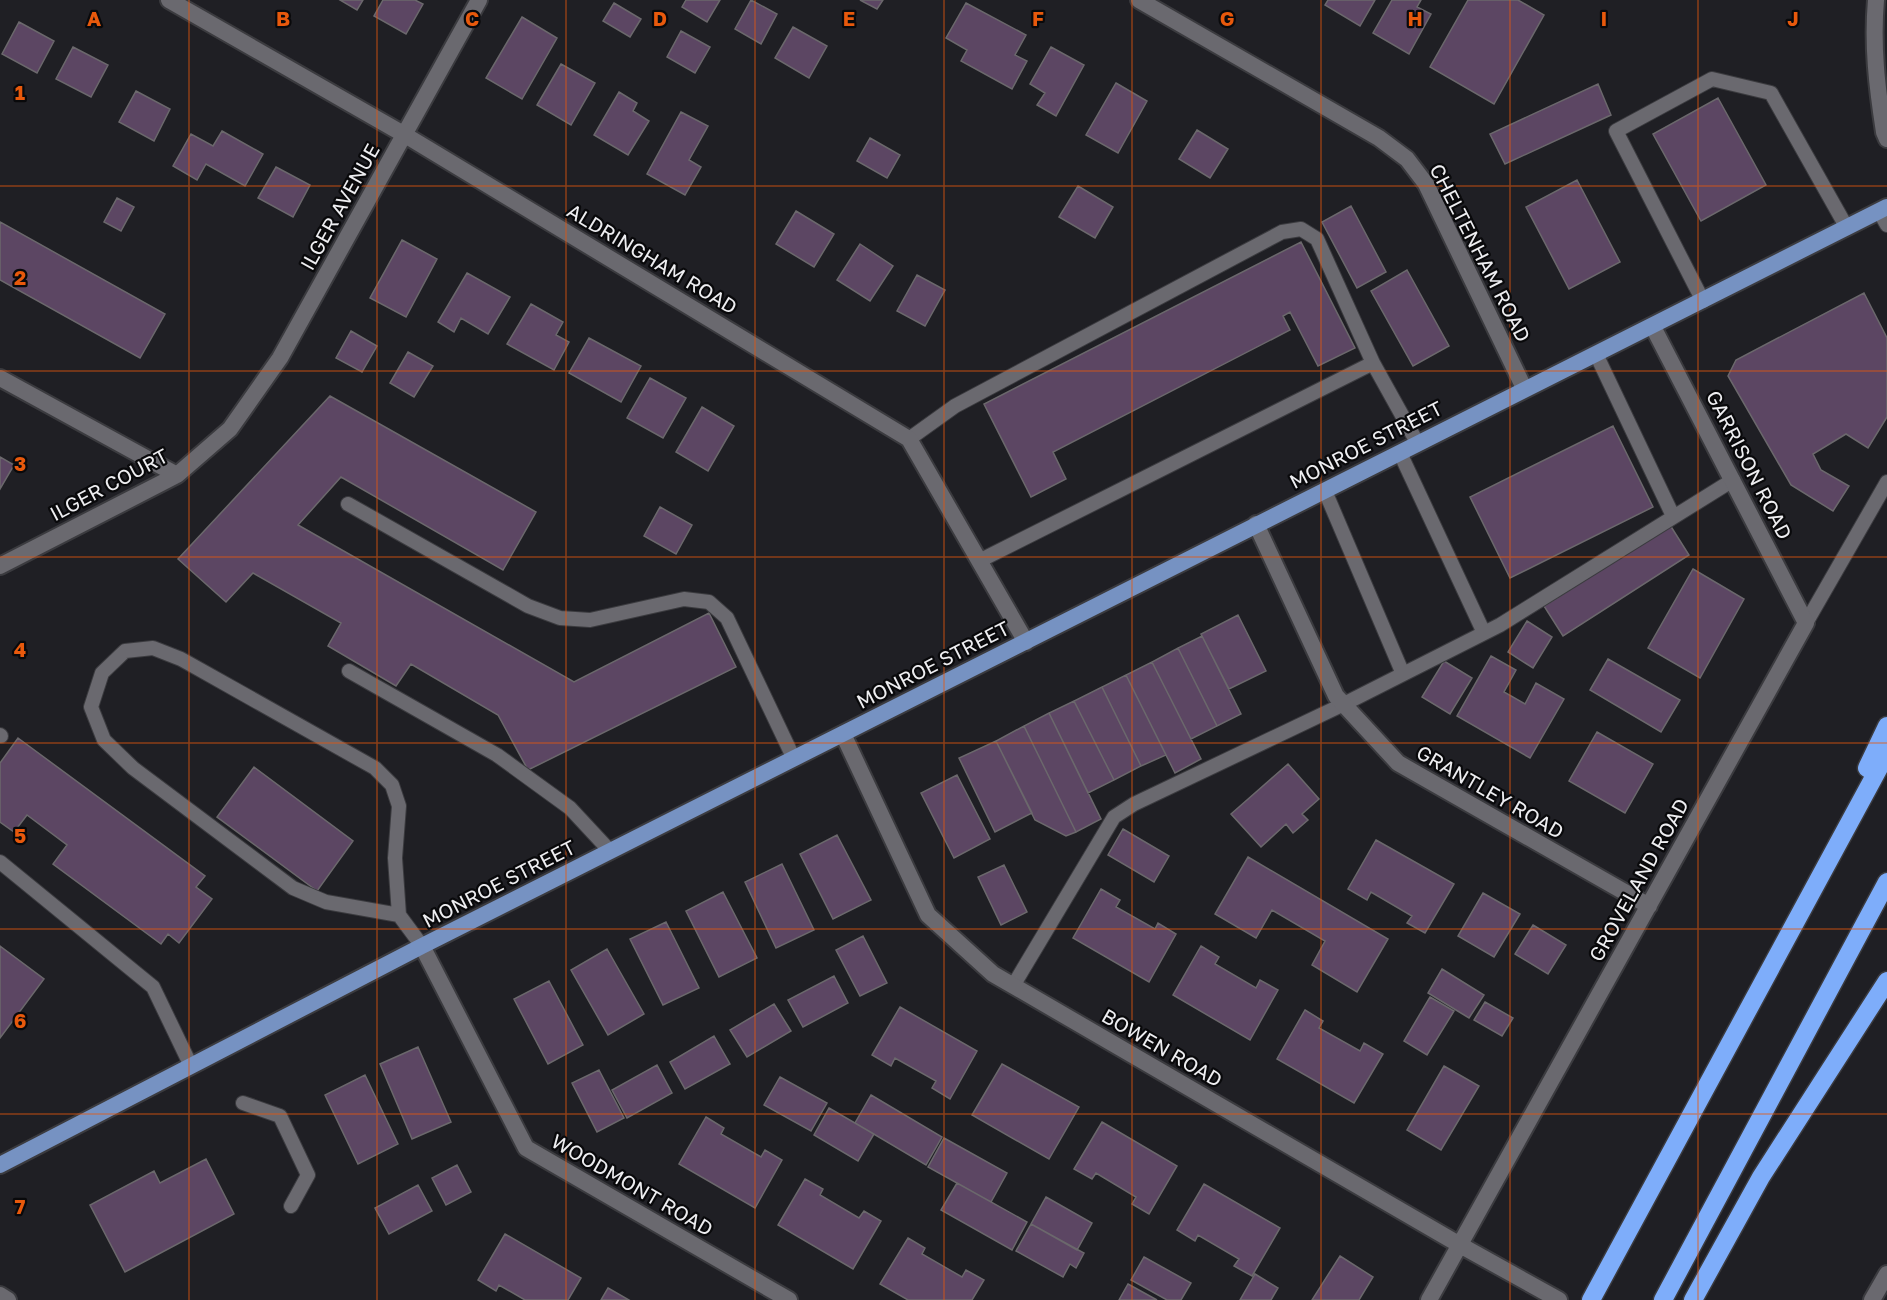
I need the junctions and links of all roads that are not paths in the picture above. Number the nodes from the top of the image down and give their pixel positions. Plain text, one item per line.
1 (169, 0) edge
2 (479, 0) edge
3 (1139, 0) edge
4 (1876, 0) edge
5 (405, 135) junction
6 (1887, 139) edge
7 (1884, 214) edge
8 (1847, 228) junction
9 (1703, 301) junction
10 (1653, 327) junction
11 (1596, 354) junction
12 (1373, 363) junction
13 (0, 378) edge
14 (1524, 388) junction
15 (230, 429) joint
16 (909, 439) junction
17 (1418, 444) junction
18 (1400, 453) junction
19 (177, 476) junction
20 (1733, 480) junction
21 (1887, 482) edge
22 (1325, 491) junction
23 (348, 504) dead end
24 (1673, 516) junction
25 (1256, 524) junction
26 (979, 561) junction
27 (0, 566) edge
28 (1806, 623) junction
29 (1484, 633) junction
30 (1026, 642) junction
31 (348, 670) dead end
32 (1403, 674) junction
33 (1344, 704) junction
34 (1887, 726) edge
35 (843, 734) junction
36 (1887, 753) edge
37 (794, 759) junction
38 (610, 851) junction
39 (0, 862) edge
40 (1887, 882) edge
41 (1649, 906) junction
42 (399, 915) junction
43 (422, 946) junction
44 (1887, 981) edge
45 (1013, 986) junction
46 (1753, 1001) junction
47 (191, 1066) junction
48 (243, 1102) dead end
49 (0, 1165) edge
50 (291, 1206) dead end
51 (1460, 1245) junction
52 (1887, 1274) edge
53 (0, 1296) edge
54 (8, 1300) edge
55 (789, 1300) edge
56 (1429, 1300) edge
57 (1559, 1300) edge
58 (1591, 1300) edge
59 (1663, 1300) edge
60 (1693, 1300) edge
61 (1872, 1300) edge

1 - 5 street, ALDRINGHAM ROAD
2 - 5 street, ILGER AVENUE
3 - 14 street, CHELTENHAM ROAD
4 - 6 street
5 - 15 street, ILGER AVENUE
5 - 16 street, ALDRINGHAM ROAD
7 - 8 main road, MONROE STREET
8 - 9 main road, MONROE STREET
8 - 9 lane
9 - 10 main road, MONROE STREET
10 - 11 main road, MONROE STREET
10 - 20 street, GARRISON ROAD
11 - 14 main road, MONROE STREET
11 - 24 lane
12 - 16 lane
12 - 17 lane
12 - 26 lane
13 - 19 street
14 - 17 main road, MONROE STREET
15 - 19 street, ILGER COURT
16 - 26 street, ALDRINGHAM ROAD
17 - 18 main road, MONROE STREET
18 - 22 main road, MONROE STREET
18 - 29 lane
19 - 27 street, ILGER COURT
20 - 24 lane
20 - 28 street, GARRISON ROAD
21 - 28 lane, GROVELAND ROAD
22 - 25 main road, MONROE STREET
22 - 32 lane
23 - 37 lane
24 - 29 lane
25 - 30 main road, MONROE STREET
25 - 33 street, GRANTLEY ROAD
26 - 30 street, ALDRINGHAM ROAD
28 - 41 street, GROVELAND ROAD
29 - 32 lane
30 - 35 main road, MONROE STREET
31 - 38 lane
32 - 33 lane
33 - 41 street, GRANTLEY ROAD
33 - 45 lane
34 - 46 highway
35 - 37 main road, MONROE STREET
35 - 45 street, BOWEN ROAD
36 - 46 highway
37 - 38 main road, MONROE STREET
38 - 43 main road, MONROE STREET
39 - 47 lane
40 - 59 highway
41 - 51 street, GROVELAND ROAD
42 - 42 lane
42 - 43 lane
43 - 47 main road, MONROE STREET
43 - 55 street, WOODMONT ROAD
44 - 60 highway
45 - 51 street, BOWEN ROAD
46 - 58 highway
47 - 49 main road, MONROE STREET
48 - 50 lane
51 - 56 street, GROVELAND ROAD
51 - 57 street, BOWEN ROAD
52 - 61 street
53 - 54 street

